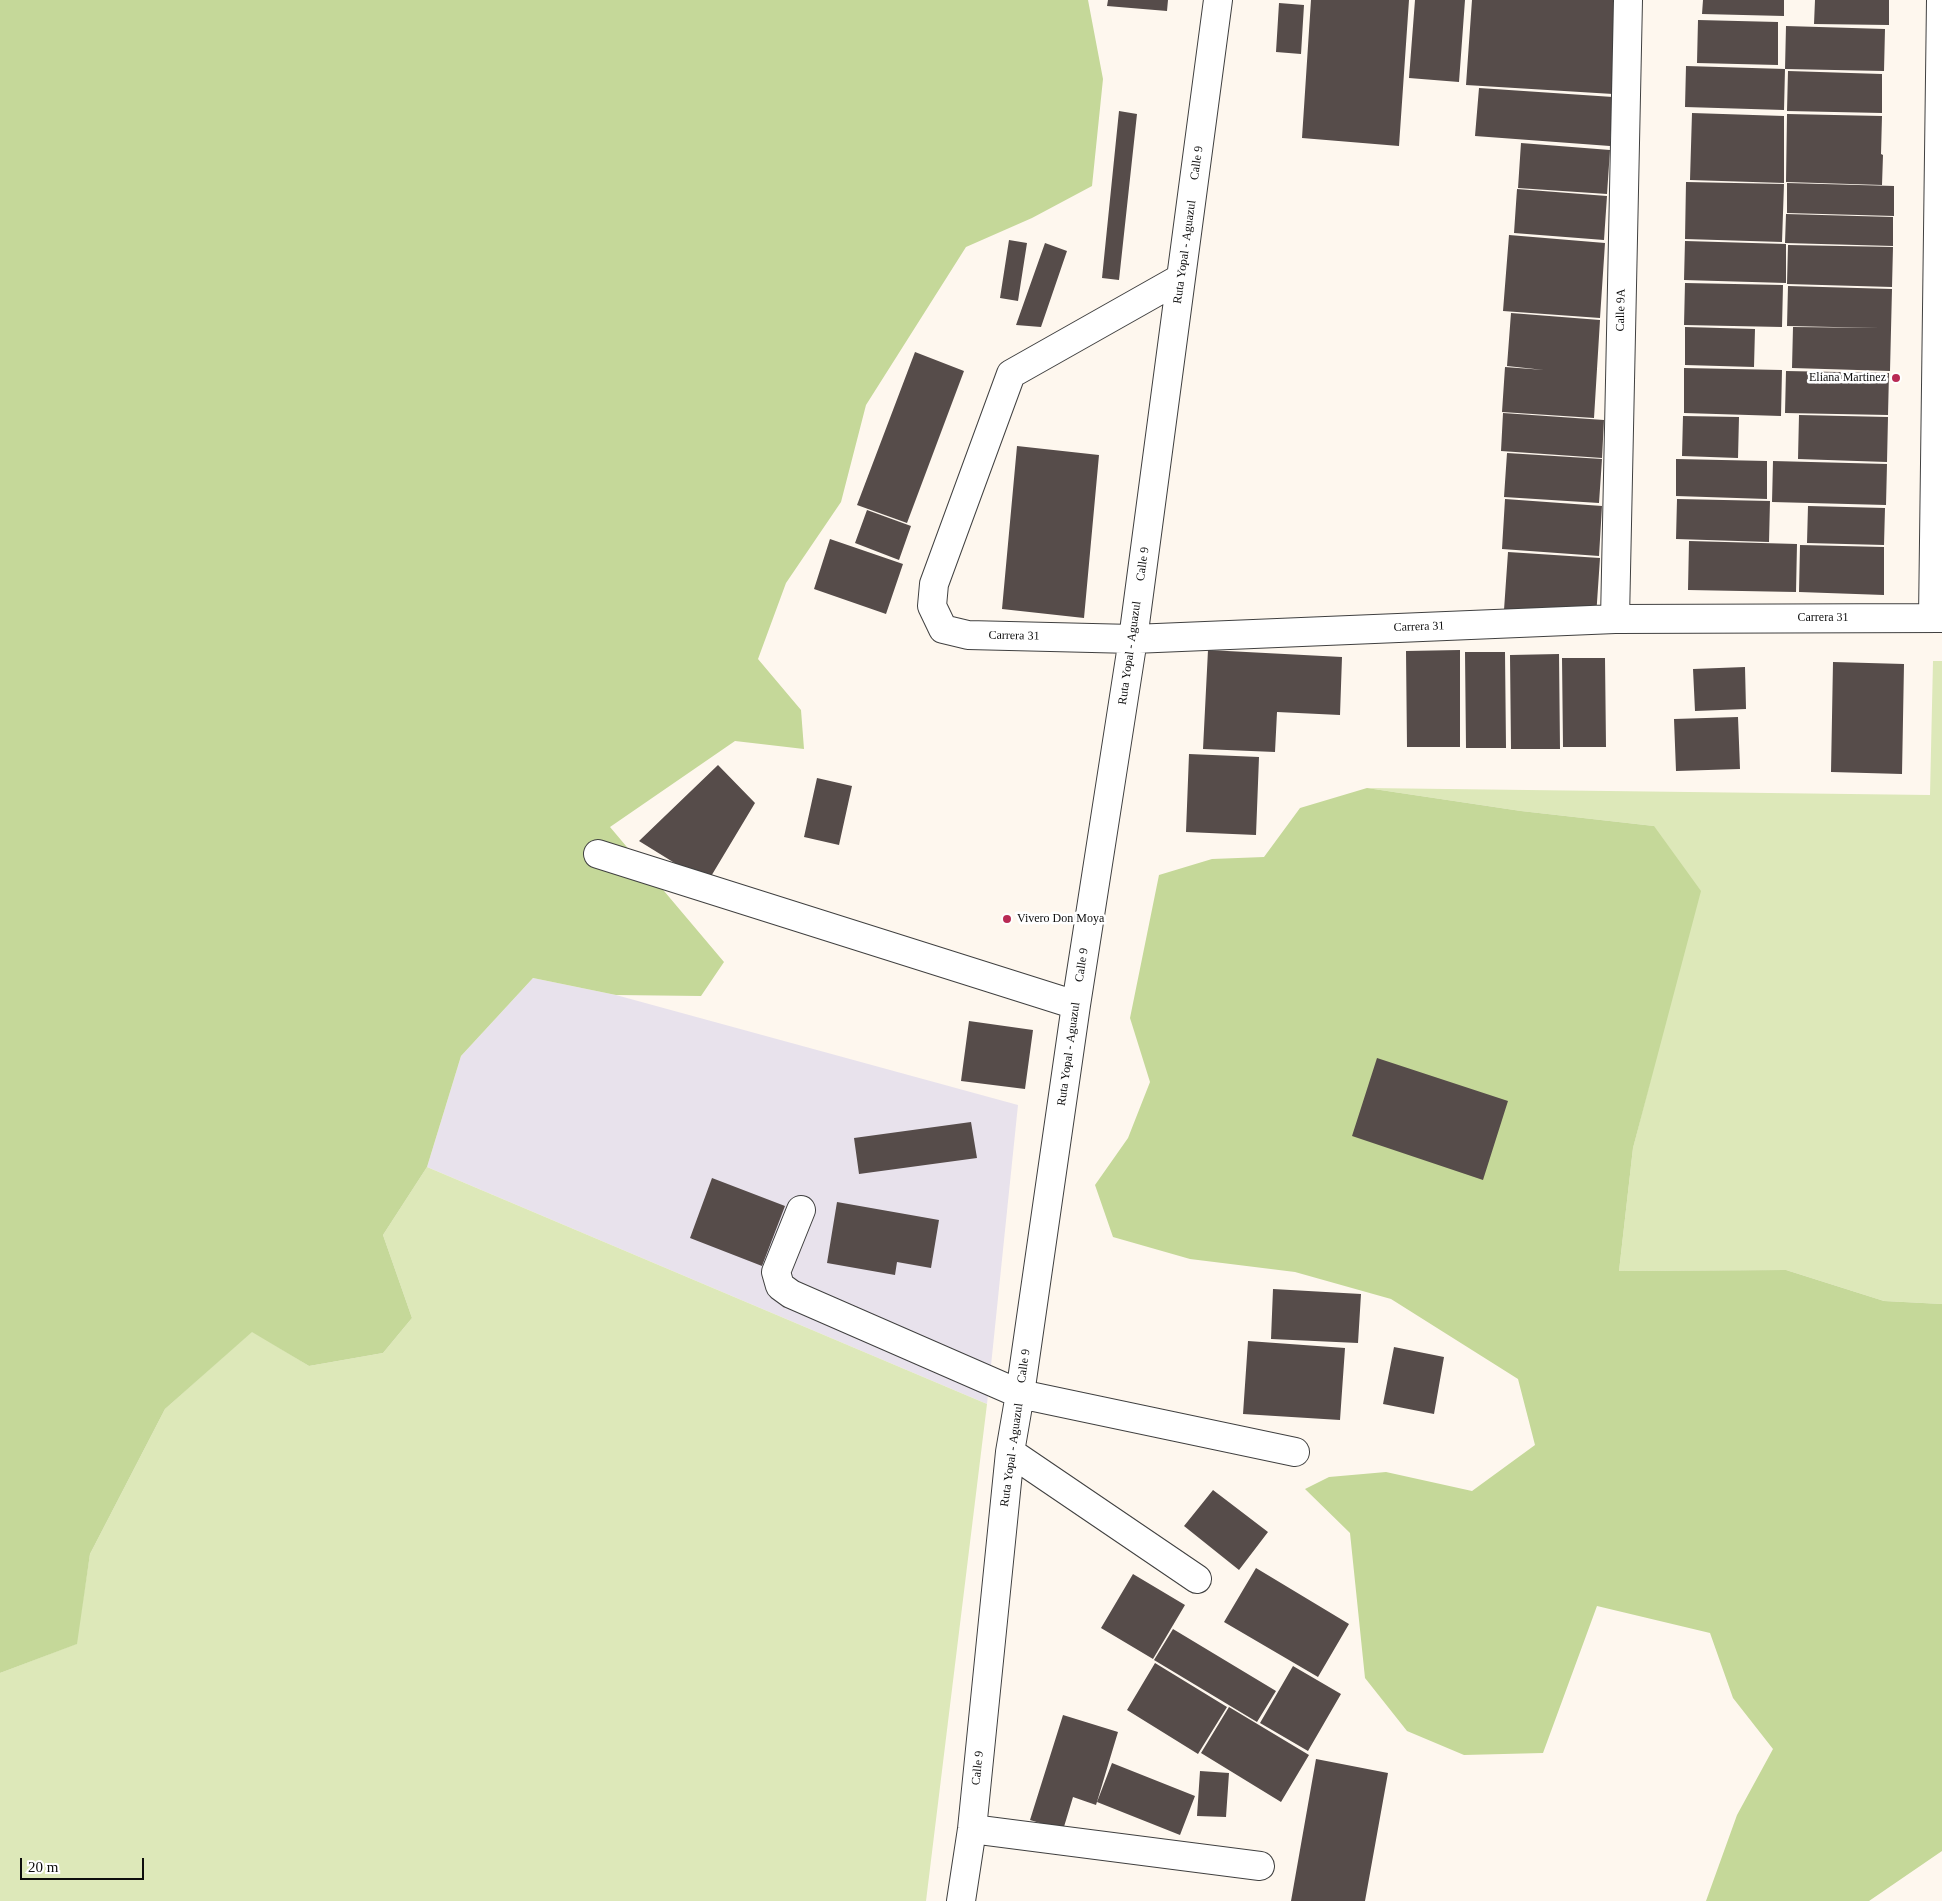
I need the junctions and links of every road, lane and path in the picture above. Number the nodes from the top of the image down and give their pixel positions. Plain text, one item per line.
1 (1218, 0) edge
2 (1628, 0) edge
3 (1941, 0) edge
4 (1182, 278) junction
5 (1938, 618) edge
6 (1615, 619) junction
7 (1133, 639) junction
8 (598, 854) dead end
9 (1076, 1005) junction
10 (801, 1210) dead end
11 (1020, 1394) junction
12 (1010, 1452) junction
13 (1295, 1452) dead end
14 (1197, 1579) dead end
15 (972, 1829) junction
16 (1260, 1866) dead end
17 (961, 1901) edge

1 - 4 street, Ruta Yopal - Aguazul
2 - 6 street, Calle 9A
3 - 5 street
4 - 7 street, Ruta Yopal - Aguazul
4 - 7 street, Carrera 31
5 - 6 street, Carrera 31
6 - 7 street, Carrera 31
7 - 9 street, Ruta Yopal - Aguazul
8 - 9 street
9 - 11 street, Ruta Yopal - Aguazul
10 - 11 street
11 - 12 street, Ruta Yopal - Aguazul
11 - 13 street
12 - 14 street
12 - 15 street, Ruta Yopal - Aguazul
15 - 16 street
15 - 17 street, Ruta Yopal - Aguazul

